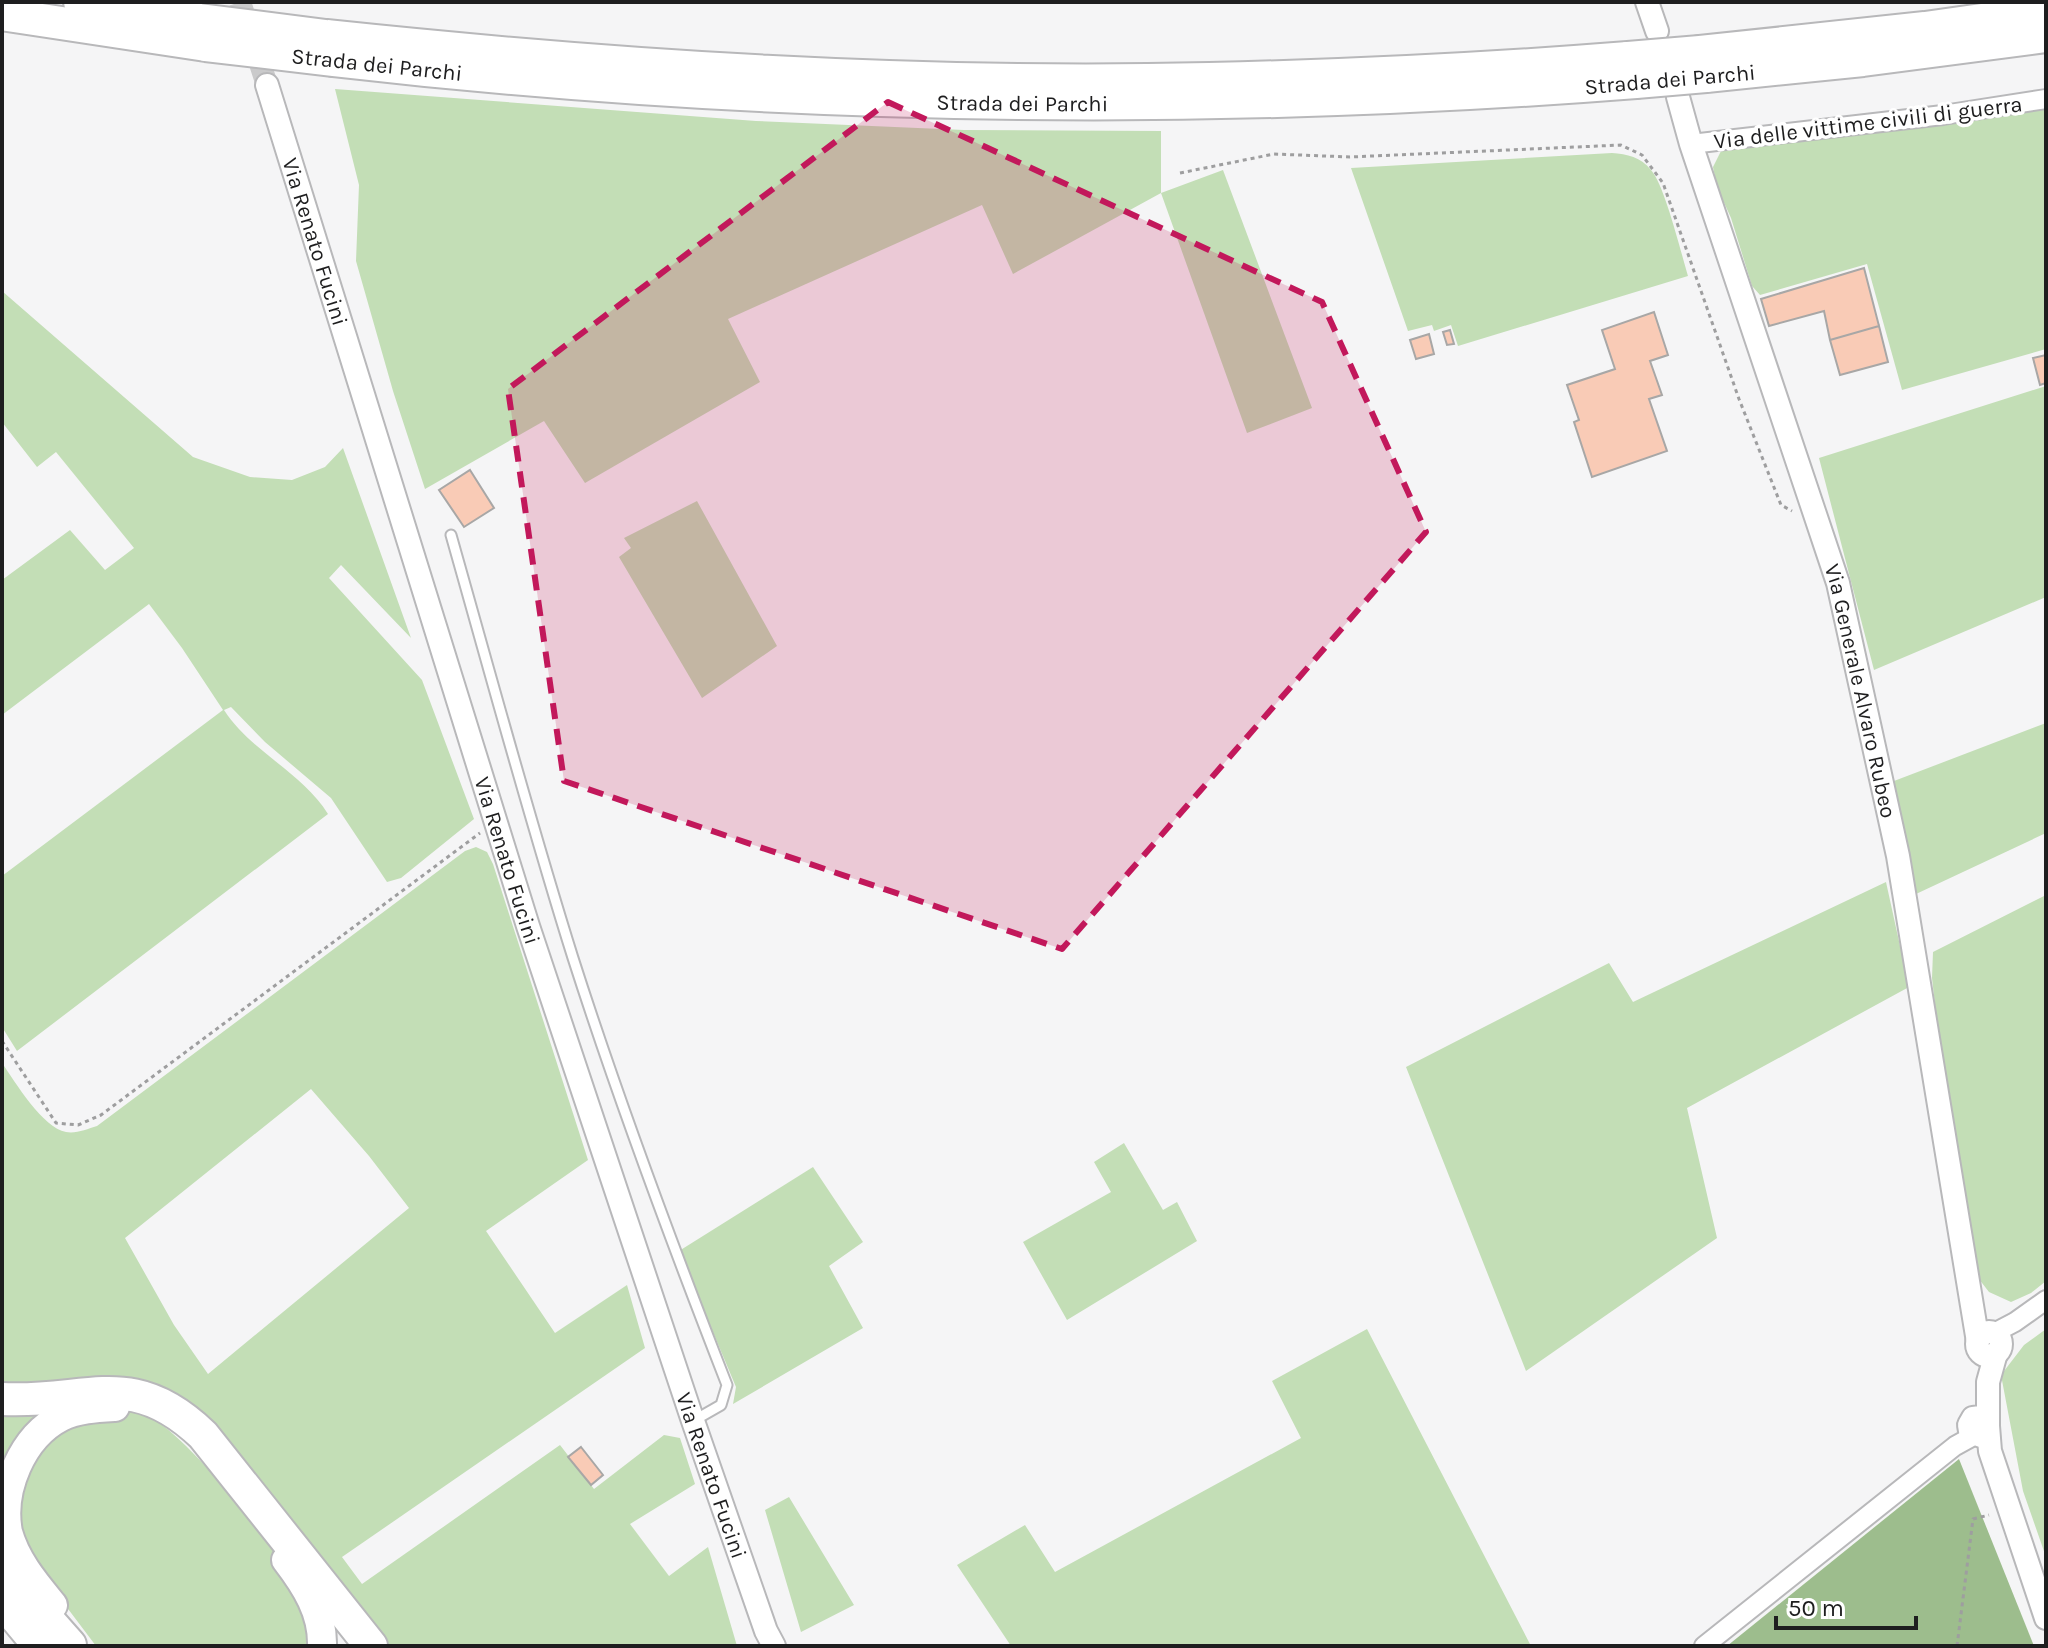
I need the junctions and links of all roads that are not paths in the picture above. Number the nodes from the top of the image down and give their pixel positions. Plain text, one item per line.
1 (80, 2) edge
2 (1647, 2) edge
3 (2046, 11) edge
4 (2, 14) edge
5 (1657, 31) dead end
6 (203, 32) junction
7 (2046, 36) edge
8 (1703, 64) junction
9 (267, 85) tunnel mouth
10 (1678, 97) dead end
11 (2046, 99) edge
12 (1691, 144) junction
13 (451, 535) dead end
14 (2046, 1300) edge
15 (1989, 1343) junction
16 (2, 1399) edge
17 (693, 1421) junction
18 (1980, 1430) junction
19 (2, 1568) edge
20 (2, 1604) edge
21 (2046, 1618) edge
22 (768, 1641) edge
23 (37, 1646) edge
24 (70, 1646) edge
25 (322, 1646) edge
26 (371, 1646) edge
27 (1704, 1646) edge

1 - 6 highway, Strada dei Parchi
2 - 5 street
3 - 8 highway, Strada dei Parchi
4 - 6 highway, Strada dei Parchi
6 - 8 highway, Strada dei Parchi, bridge
7 - 8 highway, Strada dei Parchi
9 - 17 street, Via Renato Fucini
10 - 12 street, Via Generale Alvaro Rubeo
11 - 12 street, Via delle vittime civili di guerra
12 - 15 street, Via Generale Alvaro Rubeo
13 - 17 lane
14 - 15 street
15 - 18 street
16 - 26 highway
17 - 22 street, Via Renato Fucini
18 - 21 street
18 - 27 street
19 - 24 highway
20 - 23 highway
24 - 25 highway

